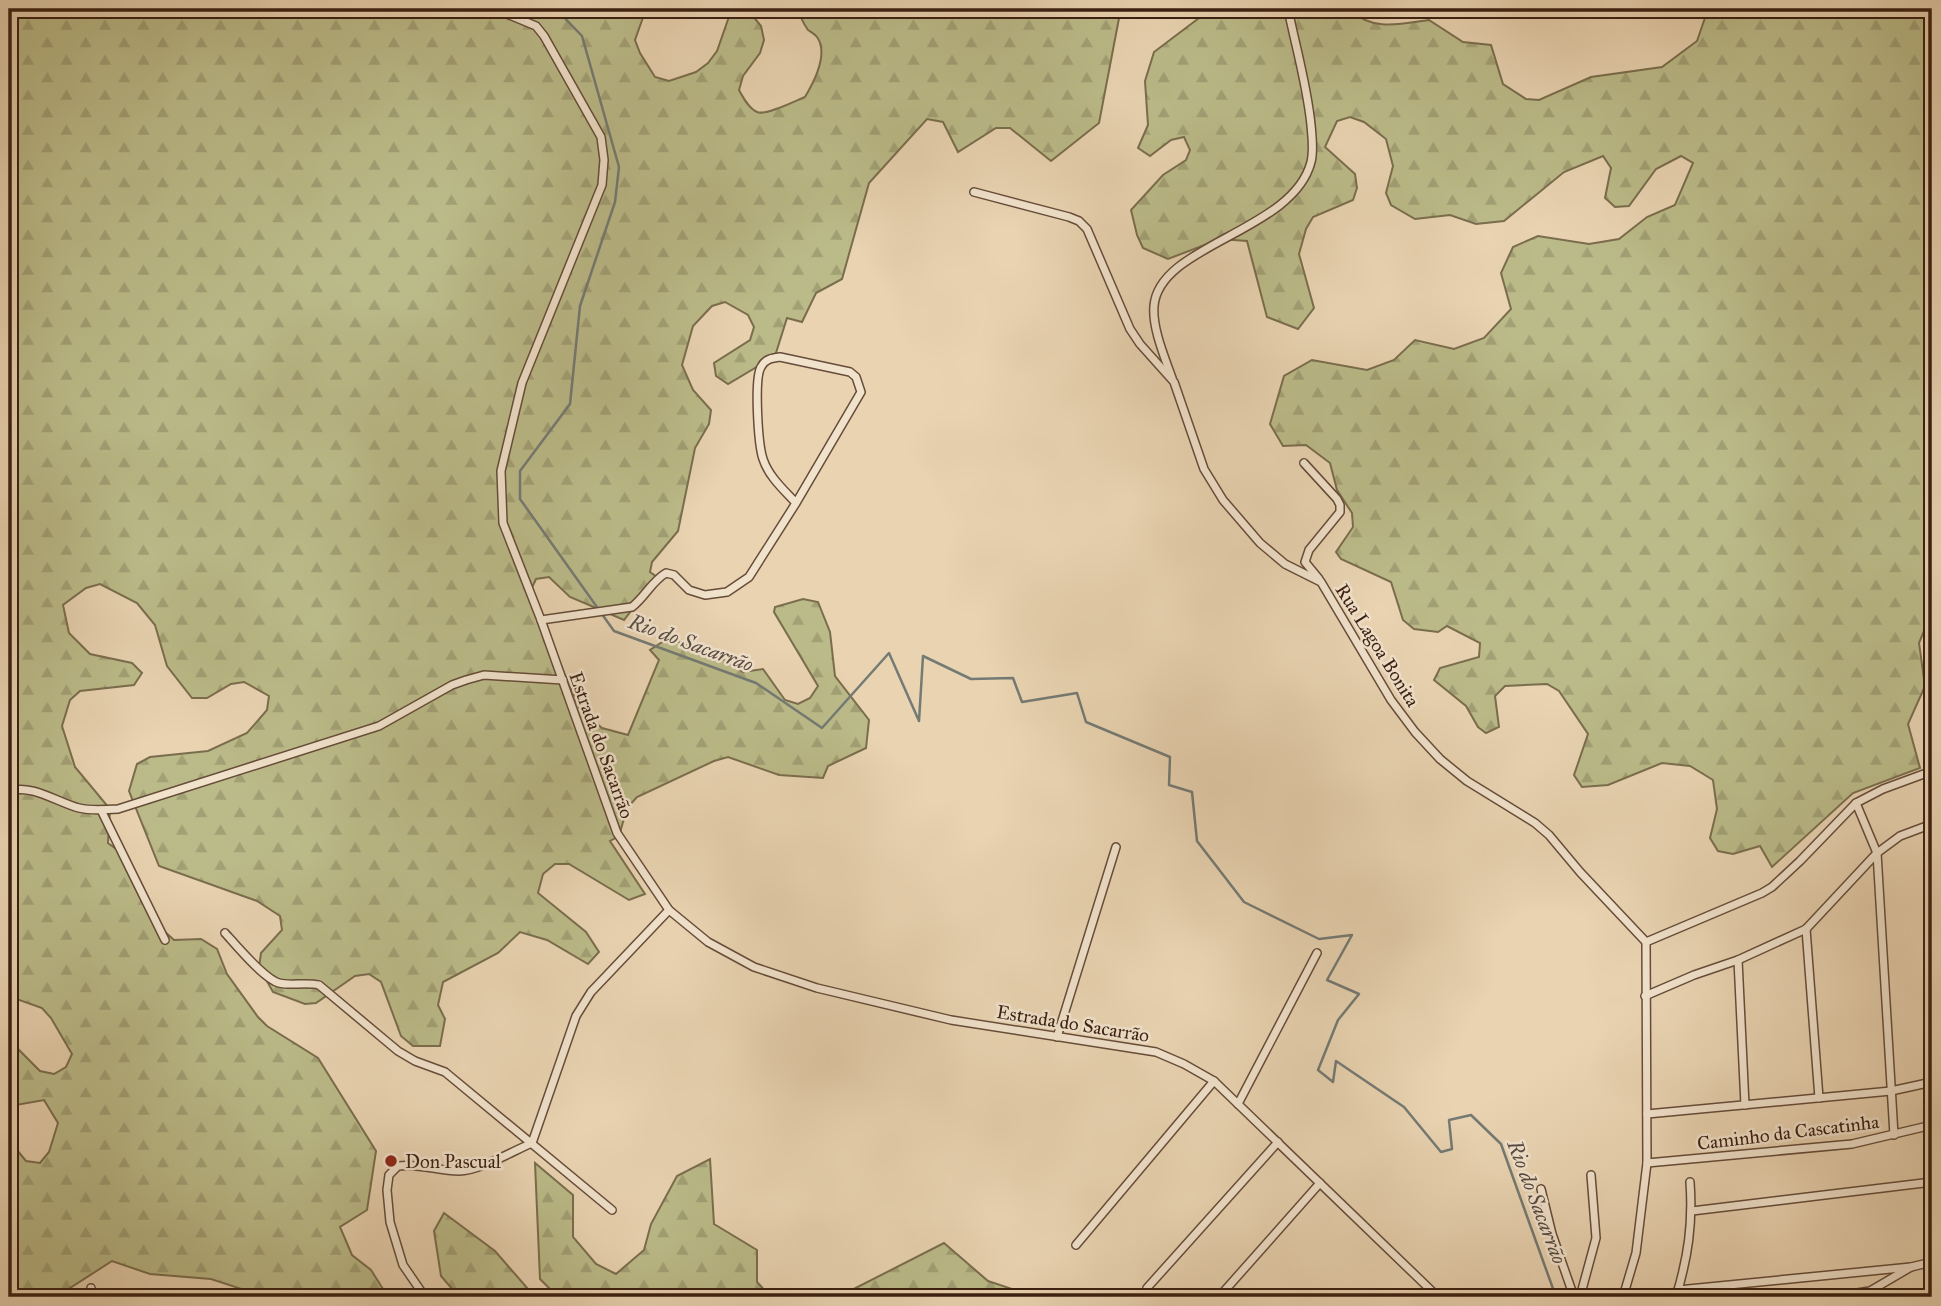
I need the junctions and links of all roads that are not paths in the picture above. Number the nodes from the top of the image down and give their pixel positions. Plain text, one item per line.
1 (495, 9) edge
2 (1288, 9) edge
3 (974, 192) dead end
4 (1174, 382) junction
5 (1304, 463) dead end
6 (796, 503) junction
7 (1321, 582) junction
8 (541, 620) junction
9 (563, 680) junction
10 (1932, 771) edge
11 (9, 791) edge
12 (1856, 803) junction
13 (100, 810) junction
14 (1932, 824) edge
15 (1116, 847) dead end
16 (1877, 853) junction
17 (669, 910) junction
18 (1805, 929) junction
19 (225, 933) dead end
20 (165, 940) dead end
21 (1646, 942) junction
22 (1317, 953) dead end
23 (1738, 960) junction
24 (1645, 996) junction
25 (1057, 1037) junction
26 (1214, 1081) junction
27 (1932, 1082) edge
28 (1891, 1091) junction
29 (1819, 1098) junction
30 (1237, 1104) junction
31 (1745, 1105) junction
32 (1647, 1114) junction
33 (1932, 1125) edge
34 (1894, 1135) junction
35 (1278, 1142) junction
36 (532, 1143) junction
37 (1647, 1163) junction
38 (1591, 1175) dead end
39 (1690, 1182) dead end
40 (1932, 1182) edge
41 (1320, 1183) junction
42 (1541, 1189) dead end
43 (612, 1210) dead end
44 (1692, 1211) junction
45 (1076, 1245) dead end
46 (1932, 1262) edge
47 (1911, 1267) junction
48 (91, 1288) dead end
49 (1147, 1288) dead end
50 (1677, 1294) edge
51 (90, 1297) edge
52 (425, 1297) edge
53 (1219, 1297) edge
54 (1438, 1297) edge
55 (1574, 1297) edge
56 (1580, 1297) edge
57 (1623, 1297) edge
58 (1832, 1297) edge

1 - 8 street, Estrada do Sacarrão
2 - 4 street
3 - 4 street, Rua Lagoa Bonita
4 - 7 street, Rua Lagoa Bonita
5 - 7 street
6 - 6 street
6 - 8 street
7 - 21 street, Rua Lagoa Bonita
8 - 9 street, Estrada do Sacarrão
9 - 13 street
9 - 17 street, Estrada do Sacarrão
10 - 12 street
11 - 13 street
12 - 16 street
12 - 21 street
13 - 20 street
14 - 16 street
15 - 25 street
16 - 18 street
16 - 28 street
17 - 25 street, Estrada do Sacarrão
17 - 36 street
18 - 23 street
18 - 29 street
19 - 36 street
21 - 24 street
22 - 30 street
23 - 24 street
23 - 31 street
24 - 32 street
25 - 26 street, Estrada do Sacarrão
26 - 30 street, Estrada do Sacarrão
26 - 45 street
27 - 28 street
28 - 29 street
28 - 34 street
29 - 31 street
30 - 35 street, Estrada do Sacarrão
31 - 32 street
32 - 37 street
33 - 34 street, Caminho da Cascatinha
34 - 37 street, Caminho da Cascatinha
35 - 41 street, Estrada do Sacarrão
35 - 49 street
36 - 43 street
36 - 52 street
37 - 57 street
38 - 56 street
39 - 44 street
40 - 44 street
41 - 53 street
41 - 54 street, Estrada do Sacarrão
42 - 55 street
44 - 50 street
46 - 47 street
47 - 50 street
47 - 58 street
48 - 51 street

